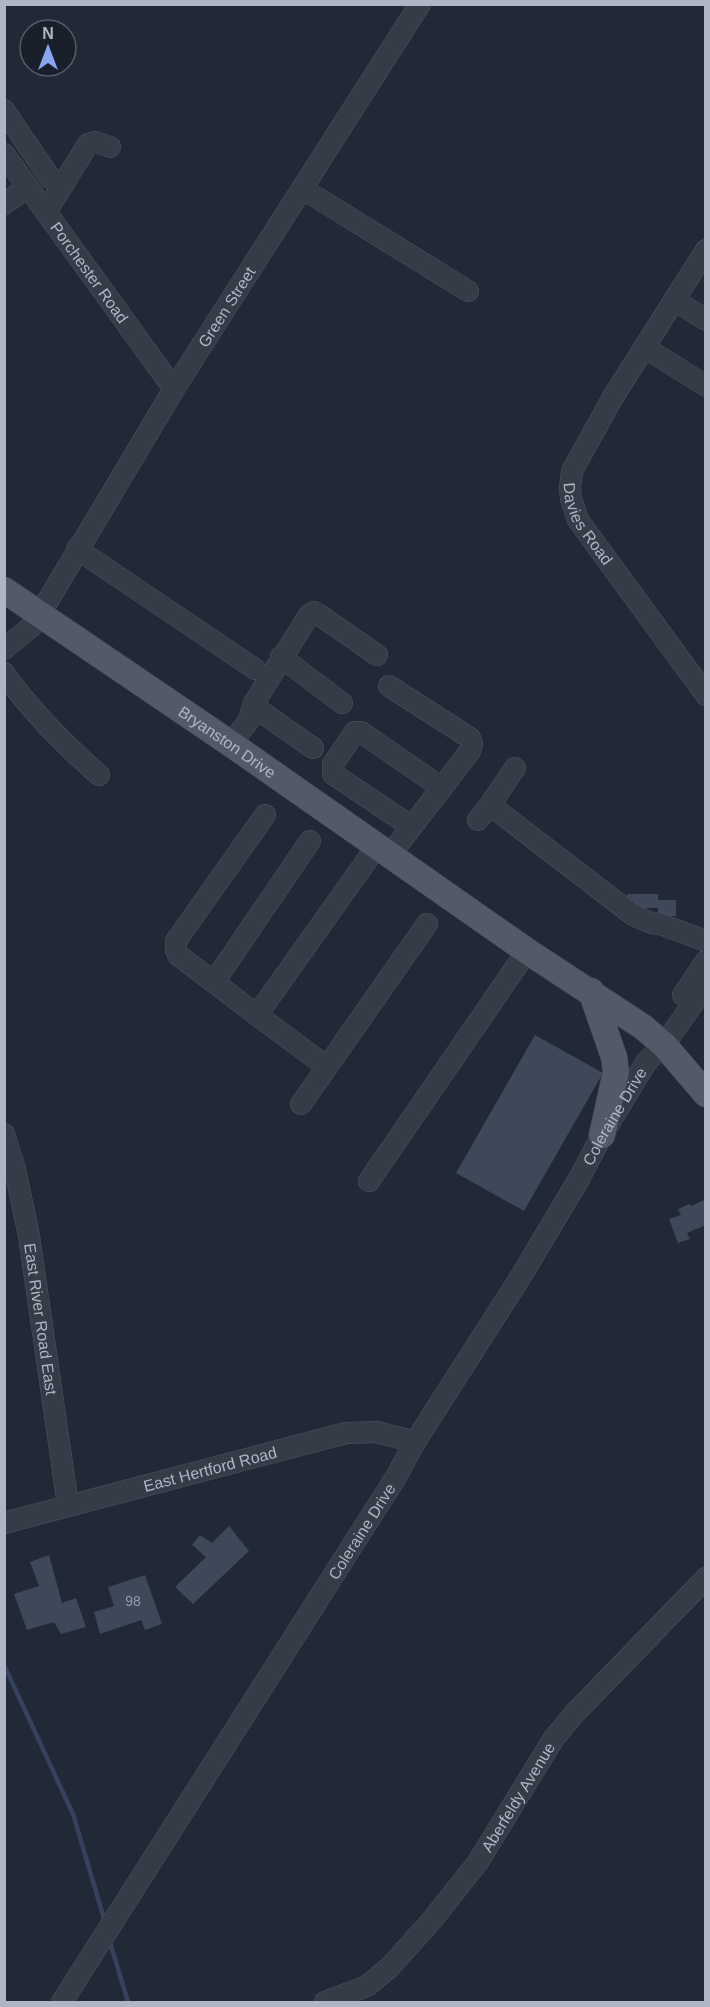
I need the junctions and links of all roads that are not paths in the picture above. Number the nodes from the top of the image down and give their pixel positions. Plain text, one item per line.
1 (420, 4) edge
2 (4, 110) edge
3 (110, 147) dead end
4 (4, 154) edge
5 (63, 185) junction
6 (28, 187) junction
7 (303, 189) junction
8 (4, 204) edge
9 (46, 212) junction
10 (705, 250) edge
11 (468, 291) dead end
12 (674, 300) junction
13 (705, 320) edge
14 (644, 347) junction
15 (705, 386) edge
16 (174, 389) junction
17 (77, 549) junction
18 (4, 590) edge
19 (40, 614) junction
20 (4, 649) edge
21 (377, 655) dead end
22 (281, 657) junction
23 (255, 669) dead end
24 (4, 673) edge
25 (389, 686) dead end
26 (705, 695) edge
27 (342, 703) dead end
28 (253, 706) junction
29 (231, 744) junction
30 (313, 748) dead end
31 (515, 768) dead end
32 (99, 775) dead end
33 (442, 788) junction
34 (265, 814) dead end
35 (403, 821) dead end
36 (310, 841) dead end
37 (383, 850) junction
38 (449, 896) junction
39 (427, 924) dead end
40 (705, 941) edge
41 (527, 951) junction
42 (705, 961) edge
43 (214, 982) junction
44 (705, 985) edge
45 (591, 991) junction
46 (257, 1015) junction
47 (660, 1040) junction
48 (327, 1066) junction
49 (705, 1075) edge
50 (705, 1094) edge
51 (301, 1104) dead end
52 (4, 1134) edge
53 (602, 1135) junction
54 (369, 1181) dead end
55 (415, 1442) junction
56 (69, 1505) junction
57 (4, 1523) edge
58 (705, 1578) edge
59 (62, 2002) edge
60 (325, 2002) edge

1 - 7 street, Green Street
2 - 5 street
3 - 5 street
4 - 6 street, Porchester Road
5 - 9 street
6 - 8 street
6 - 9 street, Porchester Road
7 - 11 street
7 - 16 street, Green Street
9 - 16 street, Porchester Road
10 - 12 street, Davies Road
12 - 13 street
12 - 14 street, Davies Road
14 - 15 street
14 - 26 street, Davies Road
16 - 17 street, Green Street
17 - 19 street, Green Street
17 - 23 street
18 - 19 main road, Bryanston Drive
19 - 20 street
19 - 29 main road, Bryanston Drive
21 - 22 street
22 - 27 street
22 - 28 street
24 - 32 street
25 - 33 street
28 - 29 street
28 - 30 street
29 - 37 main road, Bryanston Drive
31 - 40 street
33 - 35 street
33 - 37 street
34 - 43 street
36 - 43 street
37 - 38 main road, Bryanston Drive
37 - 46 street
38 - 41 main road, Bryanston Drive
38 - 47 main road, Bryanston Drive
39 - 48 street
41 - 45 main road, Bryanston Drive
41 - 54 street
42 - 47 street, Coleraine Drive
43 - 46 street
44 - 47 street, Coleraine Drive
45 - 47 main road, Bryanston Drive
45 - 53 main road
46 - 48 street
47 - 49 main road
47 - 50 main road
47 - 53 street, Coleraine Drive
48 - 51 street
52 - 56 street, East River Road East
53 - 55 street, Coleraine Drive
55 - 56 street, East Hertford Road
55 - 59 street, Coleraine Drive
56 - 57 street, East Hertford Road
58 - 60 street, Aberfeldy Avenue

